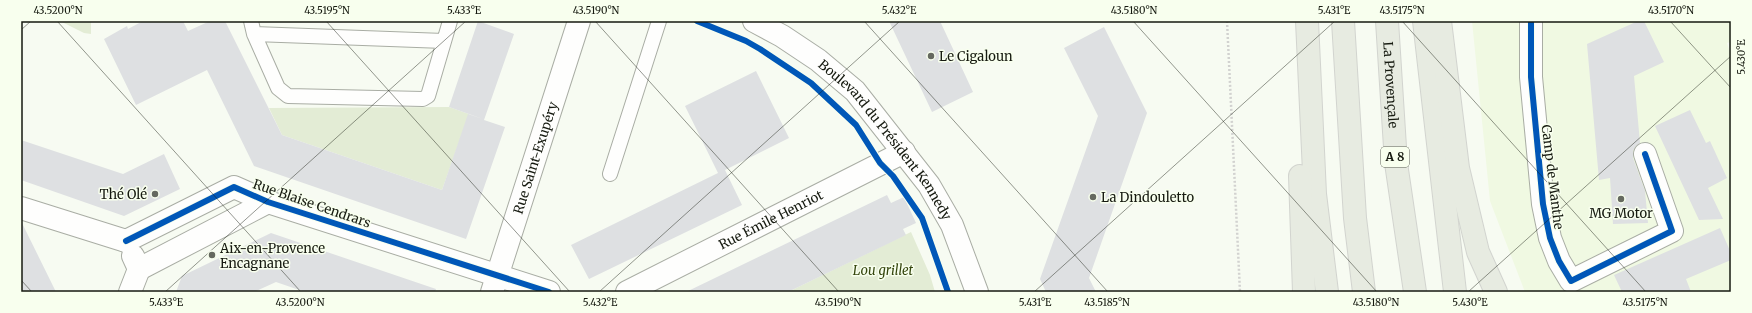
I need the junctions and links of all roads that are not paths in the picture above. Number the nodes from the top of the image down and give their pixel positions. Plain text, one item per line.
1 (450, 21) edge
2 (659, 21) edge
3 (754, 21) edge
4 (1299, 21) edge
5 (1307, 21) edge
6 (1343, 21) edge
7 (1387, 21) edge
8 (1424, 21) edge
9 (1440, 21) edge
10 (1531, 21) edge
11 (578, 22) edge
12 (252, 28) edge
13 (444, 41) junction
14 (904, 152) junction
15 (1645, 154) dead end
16 (610, 174) dead end
17 (268, 202) junction
18 (21, 208) edge
19 (126, 241) junction
20 (139, 269) junction
21 (495, 284) edge
22 (1575, 286) edge
23 (635, 290) edge
24 (130, 292) edge
25 (549, 292) edge
26 (977, 292) edge
27 (1304, 292) edge
28 (1327, 292) edge
29 (1364, 292) edge
30 (1415, 292) edge
31 (1455, 292) edge
32 (1496, 292) edge

1 - 13 lane
2 - 16 lane
3 - 14 street, Boulevard du Président Kennedy
4 - 27 highway
5 - 28 highway
6 - 29 highway
7 - 30 highway, La Provençale / A 8
8 - 31 highway
9 - 32 highway
10 - 22 street, Camp de Manthe
11 - 21 street, Rue Saint-Exupéry
12 - 13 lane
12 - 13 lane
14 - 23 street, Rue Émile Henriot
14 - 26 street, Boulevard du Président Kennedy
15 - 22 street, Camp de Manthe
17 - 19 street, Rue Blaise Cendrars
17 - 20 street, Rue Blaise Cendrars
17 - 21 street, Rue Blaise Cendrars
18 - 19 street
19 - 20 street
20 - 24 street
21 - 25 street, Rue Blaise Cendrars

